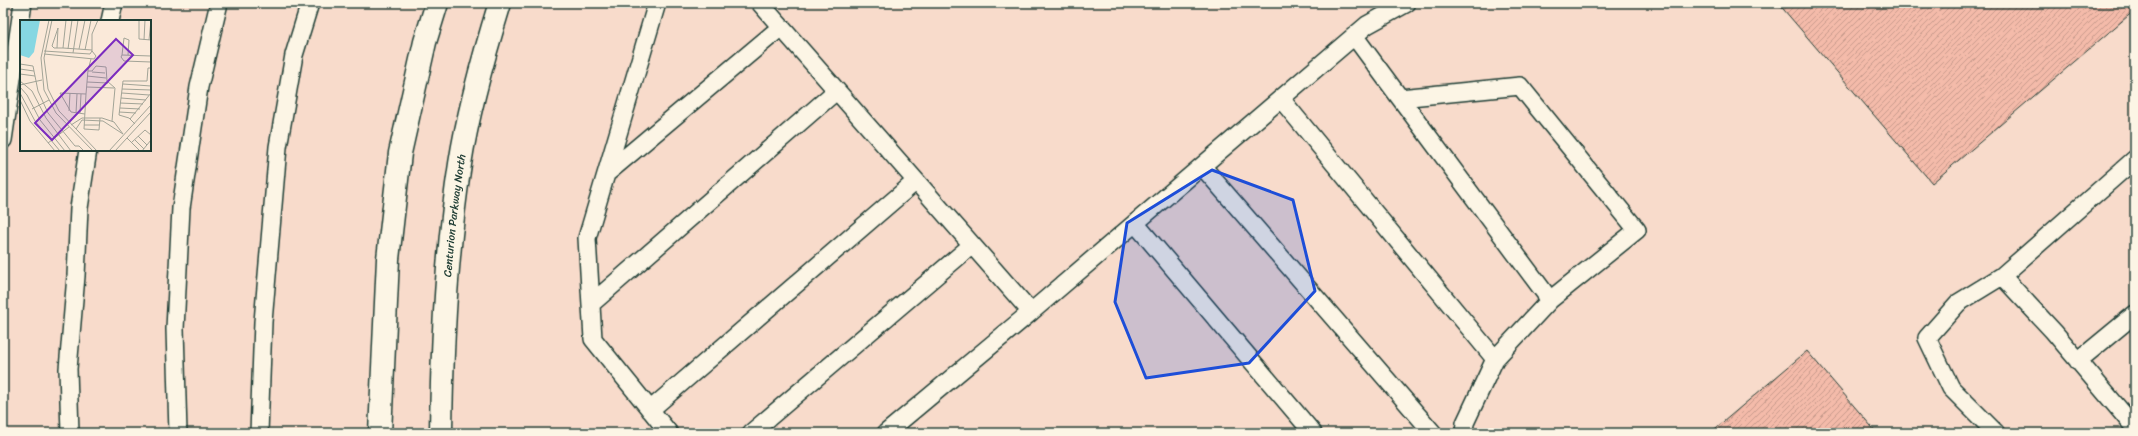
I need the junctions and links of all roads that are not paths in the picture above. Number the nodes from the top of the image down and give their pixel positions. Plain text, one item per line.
1 (23, 3) edge
2 (114, 3) edge
3 (219, 3) edge
4 (310, 3) edge
5 (437, 3) edge
6 (500, 3) edge
7 (657, 3) edge
8 (760, 3) edge
9 (1407, 3) edge
10 (21, 20) edge
11 (110, 20) edge
12 (20, 24) edge
13 (781, 27) junction
14 (1354, 37) junction
15 (836, 90) junction
16 (1400, 98) junction
17 (1281, 99) junction
18 (3, 140) edge
19 (88, 151) edge
20 (2135, 158) edge
21 (1202, 166) junction
22 (606, 174) junction
23 (916, 181) junction
24 (1135, 223) junction
25 (972, 245) junction
26 (2002, 276) junction
27 (1550, 300) junction
28 (591, 304) junction
29 (1031, 312) junction
30 (2135, 314) edge
31 (1495, 359) junction
32 (2078, 361) junction
33 (650, 410) junction
34 (2135, 428) edge
35 (70, 433) edge
36 (178, 433) edge
37 (259, 433) edge
38 (380, 433) edge
39 (441, 433) edge
40 (668, 433) edge
41 (751, 433) edge
42 (886, 433) edge
43 (1313, 433) edge
44 (1434, 433) edge
45 (1464, 433) edge
46 (1996, 433) edge

1 - 10 lane
2 - 11 lane
3 - 36 lane
4 - 37 lane
5 - 38 street
6 - 39 street, Centurion Parkway North
7 - 22 lane
8 - 13 lane
9 - 14 lane
12 - 18 lane
13 - 15 lane
13 - 22 lane
14 - 16 lane
14 - 17 lane
15 - 23 lane
15 - 28 lane
16 - 27 lane
16 - 27 lane
17 - 21 lane
17 - 31 lane
19 - 35 lane
20 - 26 lane
21 - 24 lane
21 - 44 lane
22 - 28 lane
23 - 25 lane
23 - 33 lane
24 - 29 lane
24 - 43 lane
25 - 29 lane
25 - 41 lane
26 - 32 lane
26 - 46 lane
27 - 31 lane
28 - 33 lane
29 - 42 lane
30 - 32 lane
31 - 45 lane
32 - 34 lane
33 - 40 lane

